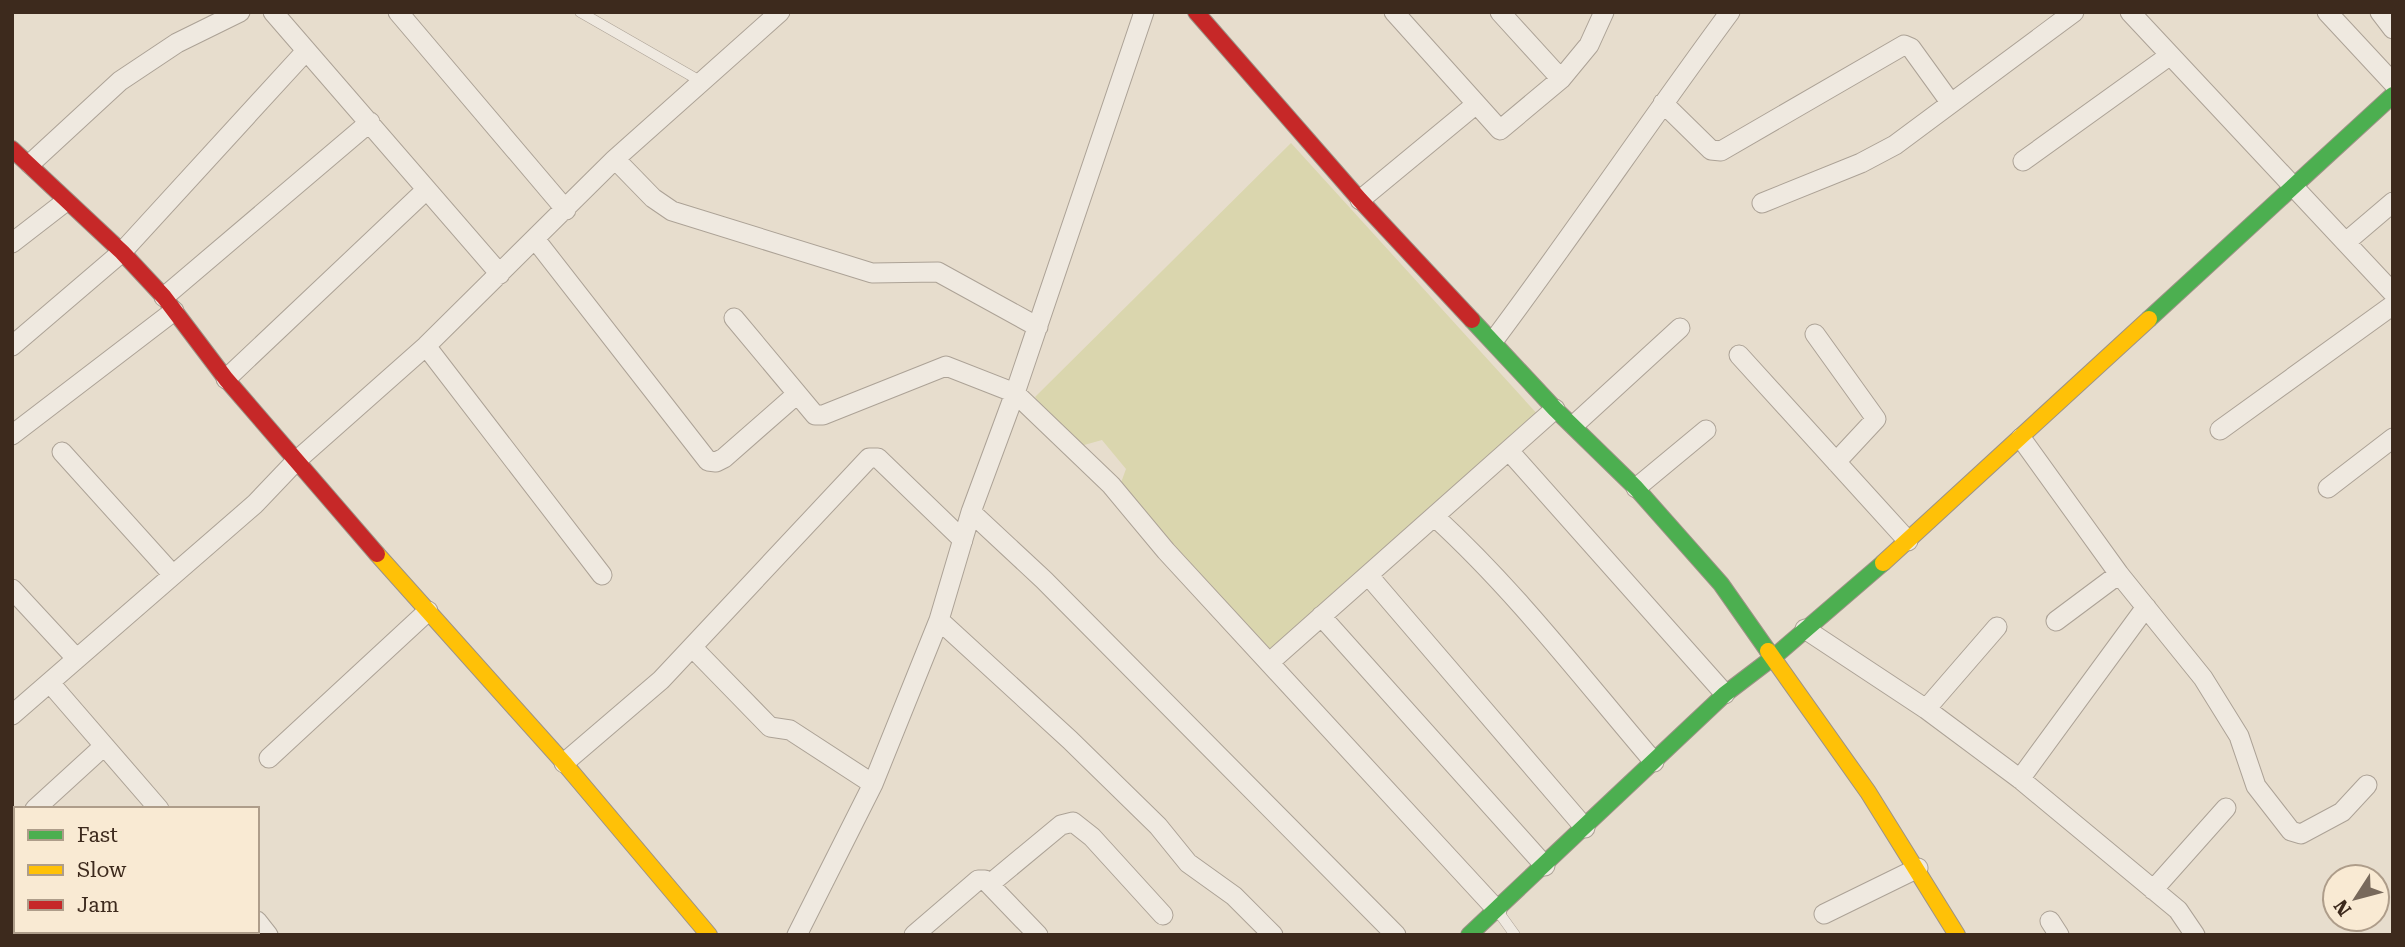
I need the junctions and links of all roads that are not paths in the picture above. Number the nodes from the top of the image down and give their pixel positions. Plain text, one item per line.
1 (240, 12) edge
2 (273, 12) edge
3 (398, 12) edge
4 (580, 12) edge
5 (780, 12) edge
6 (1144, 12) edge
7 (1196, 12) edge
8 (1394, 12) edge
9 (1500, 12) edge
10 (1604, 12) edge
11 (1730, 12) edge
12 (2074, 12) edge
13 (2130, 12) edge
14 (2327, 12) edge
15 (2380, 12) edge
16 (2393, 29) edge
17 (306, 51) junction
18 (2169, 56) junction
19 (1561, 79) junction
20 (703, 82) junction
21 (2393, 83) edge
22 (2393, 95) edge
23 (1950, 102) junction
24 (1663, 103) junction
25 (1475, 105) junction
26 (370, 122) junction
27 (12, 149) edge
28 (615, 159) junction
29 (2023, 161) dead end
30 (30, 164) junction
31 (2292, 188) junction
32 (426, 190) junction
33 (1360, 200) junction
34 (65, 202) junction
35 (2393, 202) edge
36 (1762, 203) dead end
37 (565, 210) junction
38 (535, 239) junction
39 (2346, 242) junction
40 (12, 243) edge
41 (122, 252) junction
42 (500, 274) junction
43 (2393, 293) edge
44 (169, 304) junction
45 (2393, 304) edge
46 (734, 318) dead end
47 (1038, 327) junction
48 (1680, 328) dead end
49 (1815, 334) dead end
50 (1494, 340) junction
51 (12, 346) edge
52 (426, 346) junction
53 (1739, 355) dead end
54 (226, 379) junction
55 (1015, 393) junction
56 (797, 394) junction
57 (1555, 409) junction
58 (1574, 425) junction
59 (1706, 430) dead end
60 (2220, 430) dead end
61 (12, 435) edge
62 (2021, 438) junction
63 (2393, 438) edge
64 (62, 452) dead end
65 (1510, 452) junction
66 (295, 462) junction
67 (1836, 462) junction
68 (1636, 488) junction
69 (2328, 488) dead end
70 (971, 512) junction
71 (1435, 517) junction
72 (963, 540) junction
73 (1908, 541) junction
74 (2119, 574) junction
75 (173, 575) junction
76 (602, 575) dead end
77 (1368, 575) junction
78 (12, 590) edge
79 (2146, 607) junction
80 (428, 611) junction
81 (1321, 616) junction
82 (939, 620) junction
83 (2056, 621) dead end
84 (1997, 627) dead end
85 (1805, 629) junction
86 (693, 648) junction
87 (1774, 656) junction
88 (76, 658) junction
89 (1270, 662) junction
90 (50, 684) junction
91 (1725, 694) junction
92 (1926, 709) junction
93 (12, 715) edge
94 (104, 746) junction
95 (269, 758) dead end
96 (1654, 762) junction
97 (564, 763) junction
98 (2020, 779) junction
99 (873, 784) junction
100 (2367, 785) dead end
101 (151, 806) edge
102 (37, 807) edge
103 (2226, 808) dead end
104 (1585, 828) junction
105 (1545, 866) junction
106 (1918, 868) junction
107 (991, 883) junction
108 (2154, 890) junction
109 (1497, 910) junction
110 (1163, 915) dead end
111 (1824, 915) dead end
112 (709, 935) edge
113 (797, 935) edge
114 (914, 935) edge
115 (1038, 935) edge
116 (1273, 935) edge
117 (1396, 935) edge
118 (1469, 935) edge
119 (1515, 935) edge
120 (1957, 935) edge
121 (2195, 935) edge

1 - 30 street
2 - 17 street
3 - 37 street
4 - 20 lane
5 - 20 street
6 - 47 street
7 - 33 street
8 - 25 street
9 - 19 street
10 - 19 street
11 - 24 street
12 - 23 street
13 - 18 street
14 - 21 street
15 - 16 street
17 - 26 street
17 - 41 street
18 - 29 street
18 - 31 street
19 - 25 street
20 - 28 street
22 - 31 street
23 - 24 street
23 - 36 street
24 - 50 street
25 - 33 street
26 - 32 street
26 - 44 street
27 - 30 street
28 - 37 street
28 - 47 street
30 - 34 street
31 - 39 street
31 - 62 street
32 - 42 street
32 - 54 street
33 - 50 street
34 - 40 street
34 - 41 street
35 - 39 street
37 - 38 street
38 - 42 street
38 - 56 street
39 - 43 street
41 - 44 street
41 - 51 street
42 - 52 street
44 - 54 street
44 - 61 street
45 - 60 street
46 - 56 street
47 - 55 street
48 - 58 street
49 - 67 street
50 - 57 street
52 - 66 street
52 - 76 street
53 - 67 street
54 - 66 street
55 - 56 street
55 - 70 street
55 - 89 street
57 - 58 street
57 - 65 street
58 - 68 street
59 - 68 street
62 - 73 street
62 - 74 street
63 - 69 street
64 - 75 street
65 - 71 street
65 - 91 street
66 - 75 street
66 - 80 street
67 - 73 street
68 - 87 street
70 - 72 street
70 - 117 street
71 - 77 street
71 - 96 street
72 - 82 street
72 - 86 street
73 - 85 street
74 - 79 street
74 - 83 street
75 - 88 street
77 - 81 street
77 - 104 street
78 - 88 street
79 - 98 street
79 - 100 street
80 - 95 street
80 - 97 street
81 - 89 street
81 - 105 street
82 - 99 street
82 - 116 street
84 - 92 street
85 - 87 street
85 - 92 street
86 - 97 street
86 - 99 street
87 - 91 street
87 - 106 street
88 - 90 street
89 - 109 street
90 - 93 street
90 - 94 street
91 - 96 street
92 - 98 street
94 - 101 street
94 - 102 street
96 - 104 street
97 - 112 street
98 - 108 street
99 - 113 street
103 - 108 street
104 - 105 street
105 - 109 street
106 - 111 street
106 - 120 street
107 - 110 street
107 - 114 street
107 - 115 street
108 - 121 street
109 - 118 street
109 - 119 lane

